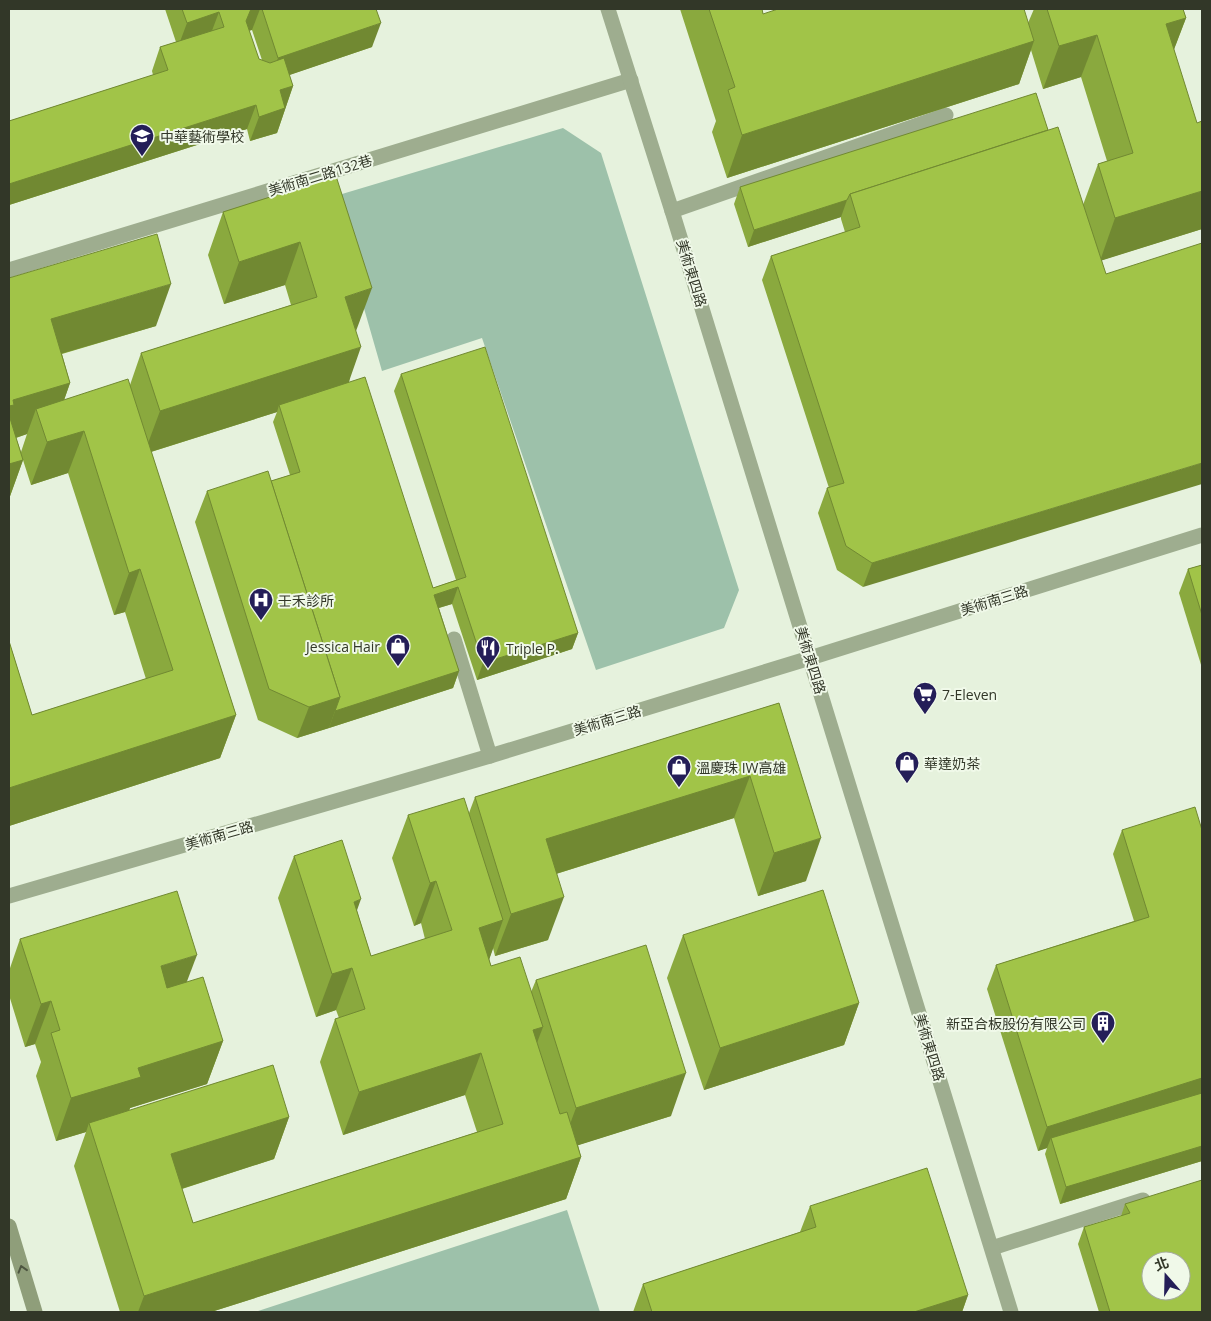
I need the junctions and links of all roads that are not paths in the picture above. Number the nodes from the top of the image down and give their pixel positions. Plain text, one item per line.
1 (608, 9) edge
2 (631, 80) junction
3 (946, 115) dead end
4 (672, 210) junction
5 (9, 270) edge
6 (1202, 535) edge
7 (454, 639) dead end
8 (810, 658) junction
9 (490, 756) junction
10 (9, 896) edge
11 (1156, 1196) edge
12 (9, 1226) edge
13 (992, 1248) junction
14 (35, 1312) edge
15 (1011, 1312) edge

1 - 2 street, 美術東四路
2 - 4 street, 美術東四路
2 - 5 street, 美術南二路132巷
3 - 4 street
4 - 8 street, 美術東四路
6 - 8 street, 美術南三路
7 - 9 street
8 - 9 street, 美術南三路
8 - 13 street, 美術東四路
9 - 10 street, 美術南三路
11 - 13 street
14 -> 12 street
13 - 15 street, 美術東四路

